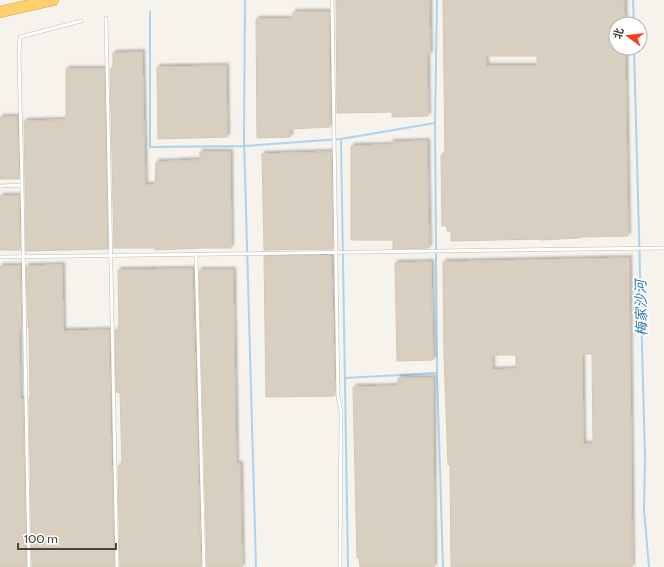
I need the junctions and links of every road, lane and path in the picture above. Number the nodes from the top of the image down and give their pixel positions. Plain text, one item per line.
1 (52, 0) edge
2 (332, 0) edge
3 (0, 12) edge
4 (106, 18) dead end
5 (81, 21) dead end
6 (22, 185) junction
7 (0, 186) edge
8 (664, 248) edge
9 (336, 252) junction
10 (196, 254) junction
11 (111, 256) junction
12 (0, 257) edge
13 (24, 257) junction
14 (29, 567) edge
15 (117, 567) edge
16 (204, 567) edge
17 (340, 567) edge

1 - 3 highway
2 - 9 lane
4 - 11 lane
5 - 6 lane
6 - 7 lane
6 - 13 lane
8 - 9 lane
9 - 10 lane
9 - 17 lane
10 - 11 lane
10 - 16 lane
11 - 13 lane
11 - 15 lane
12 - 13 lane
13 - 14 lane

